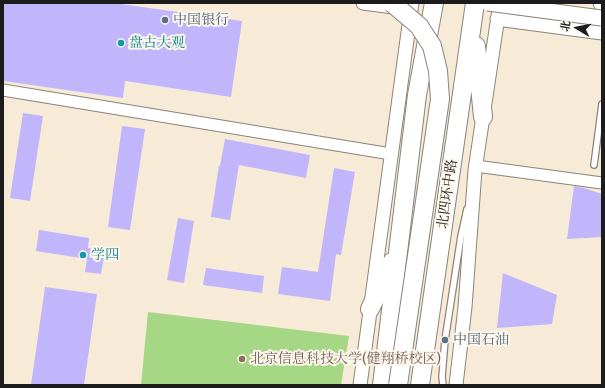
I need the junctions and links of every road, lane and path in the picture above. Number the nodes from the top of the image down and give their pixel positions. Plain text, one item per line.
1 (363, 3) edge
2 (392, 3) edge
3 (434, 3) edge
4 (488, 3) edge
5 (500, 3) edge
6 (551, 3) edge
7 (411, 6) edge
8 (474, 9) edge
9 (497, 19) junction
10 (602, 23) edge
11 (548, 26) junction
12 (3, 90) edge
13 (602, 104) edge
14 (483, 117) junction
15 (391, 154) junction
16 (594, 165) dead end
17 (476, 168) junction
18 (602, 183) edge
19 (399, 246) junction
20 (370, 309) junction
21 (360, 385) edge
22 (382, 385) edge
23 (398, 385) edge
24 (420, 385) edge
25 (443, 385) edge
26 (456, 385) edge

1 - 7 street
2 - 23 highway, bridge
3 - 19 highway
4 - 10 main road, bridge
5 - 9 street, 北四环中路
6 - 11 street
7 - 15 street
8 - 14 highway
8 - 24 highway, 北四环中路
9 - 11 street
9 - 14 street, 北四环中路
10 - 11 street
12 - 15 street
13 - 16 lane
14 - 17 street, 北四环中路
15 - 20 street
17 - 18 street
17 - 25 lane
17 - 26 street, 北四环中路
19 - 20 highway
19 - 22 highway
20 - 21 street

